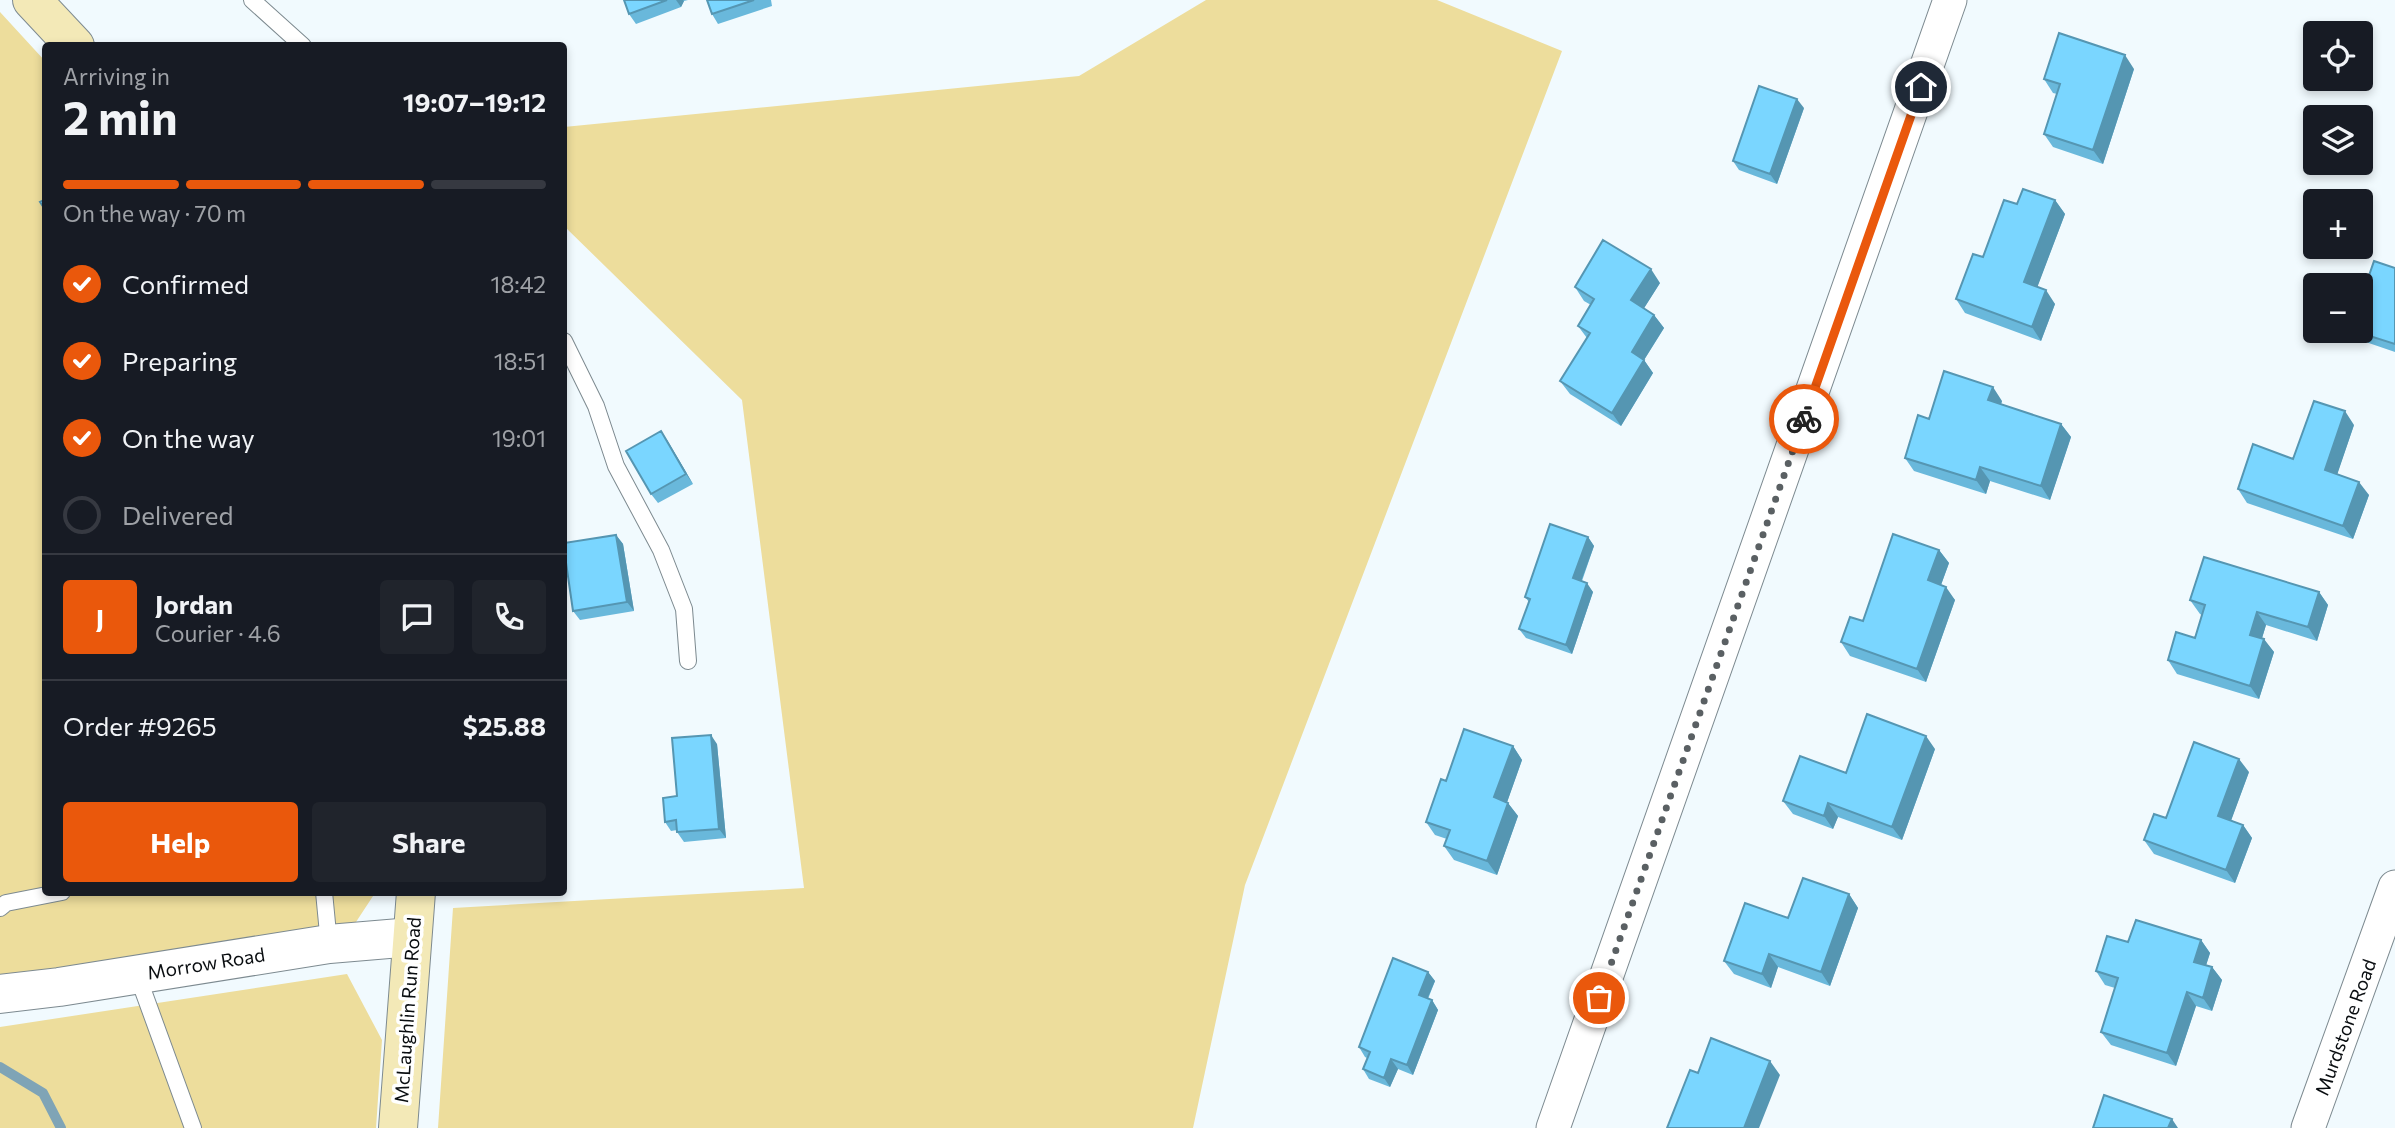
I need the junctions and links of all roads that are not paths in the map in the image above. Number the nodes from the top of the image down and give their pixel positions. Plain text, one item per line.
1 (32, 0) edge
2 (253, 0) edge
3 (1950, 0) edge
4 (71, 42) edge
5 (299, 42) edge
6 (567, 347) edge
7 (688, 661) dead end
8 (2395, 887) edge
9 (42, 896) edge
10 (324, 896) edge
11 (416, 896) edge
12 (0, 908) edge
13 (412, 937) junction
14 (329, 944) junction
15 (137, 974) junction
16 (0, 994) edge
17 (193, 1128) edge
18 (397, 1128) edge
19 (1553, 1128) edge
20 (2308, 1128) edge

1 - 4 main road
2 - 5 lane
3 - 19 street
6 - 7 lane
8 - 20 street, Murdstone Road
9 - 12 lane
10 - 14 lane
11 - 13 main road, McLaughlin Run Road
13 - 14 street, Morrow Road
13 - 18 main road, McLaughlin Run Road
14 - 15 street, Morrow Road
15 - 16 street, Morrow Road
15 - 17 lane

